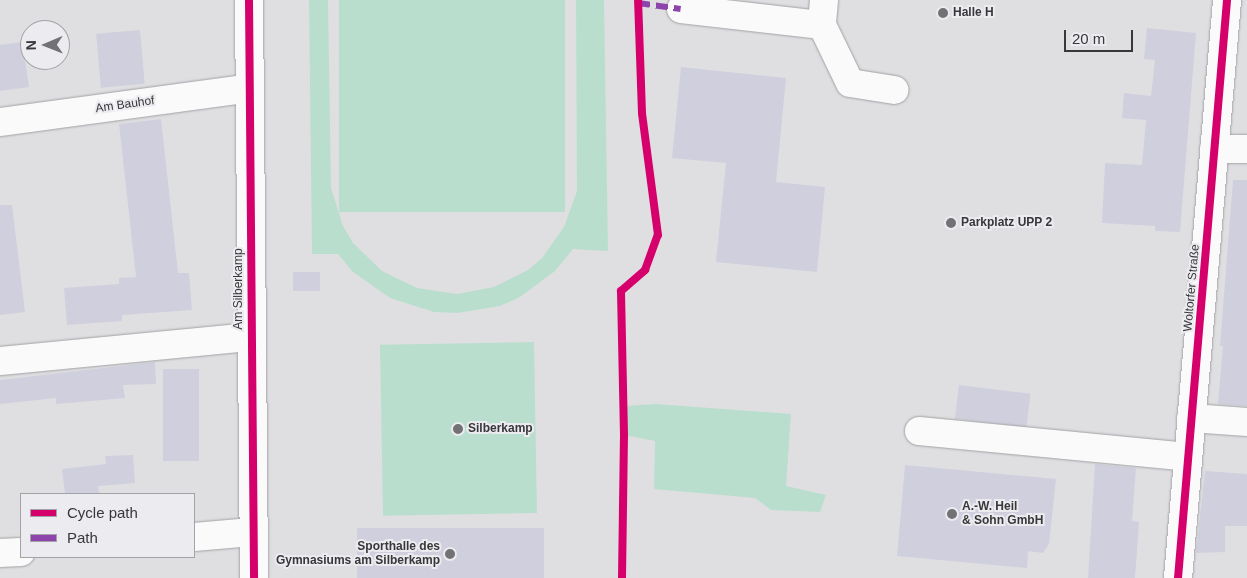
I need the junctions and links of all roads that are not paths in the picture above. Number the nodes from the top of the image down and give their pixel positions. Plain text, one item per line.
1 (249, 0) edge
2 (1227, 0) edge
3 (681, 9) dead end
4 (823, 12) edge
5 (250, 88) junction
6 (894, 90) dead end
7 (0, 122) edge
8 (1214, 149) junction
9 (1247, 149) edge
10 (250, 337) junction
11 (0, 362) edge
12 (1192, 418) junction
13 (1247, 422) edge
14 (919, 431) dead end
15 (1188, 457) junction
16 (252, 532) junction
17 (195, 537) edge
18 (20, 552) edge
19 (0, 553) edge
20 (254, 578) edge
21 (1178, 578) edge

1 - 5 street, Am Silberkamp
2 - 8 street, Woltorfer Straße
3 - 4 street
4 - 6 street
5 - 7 street, Am Bauhof
5 - 10 street, Am Silberkamp
8 - 9 street
8 - 12 street, Woltorfer Straße
10 - 11 street
10 - 16 street, Am Silberkamp
12 - 13 street
12 - 15 street, Woltorfer Straße
14 - 15 street
15 - 21 street, Woltorfer Straße
16 - 17 street
16 - 20 street, Am Silberkamp
18 - 19 street

